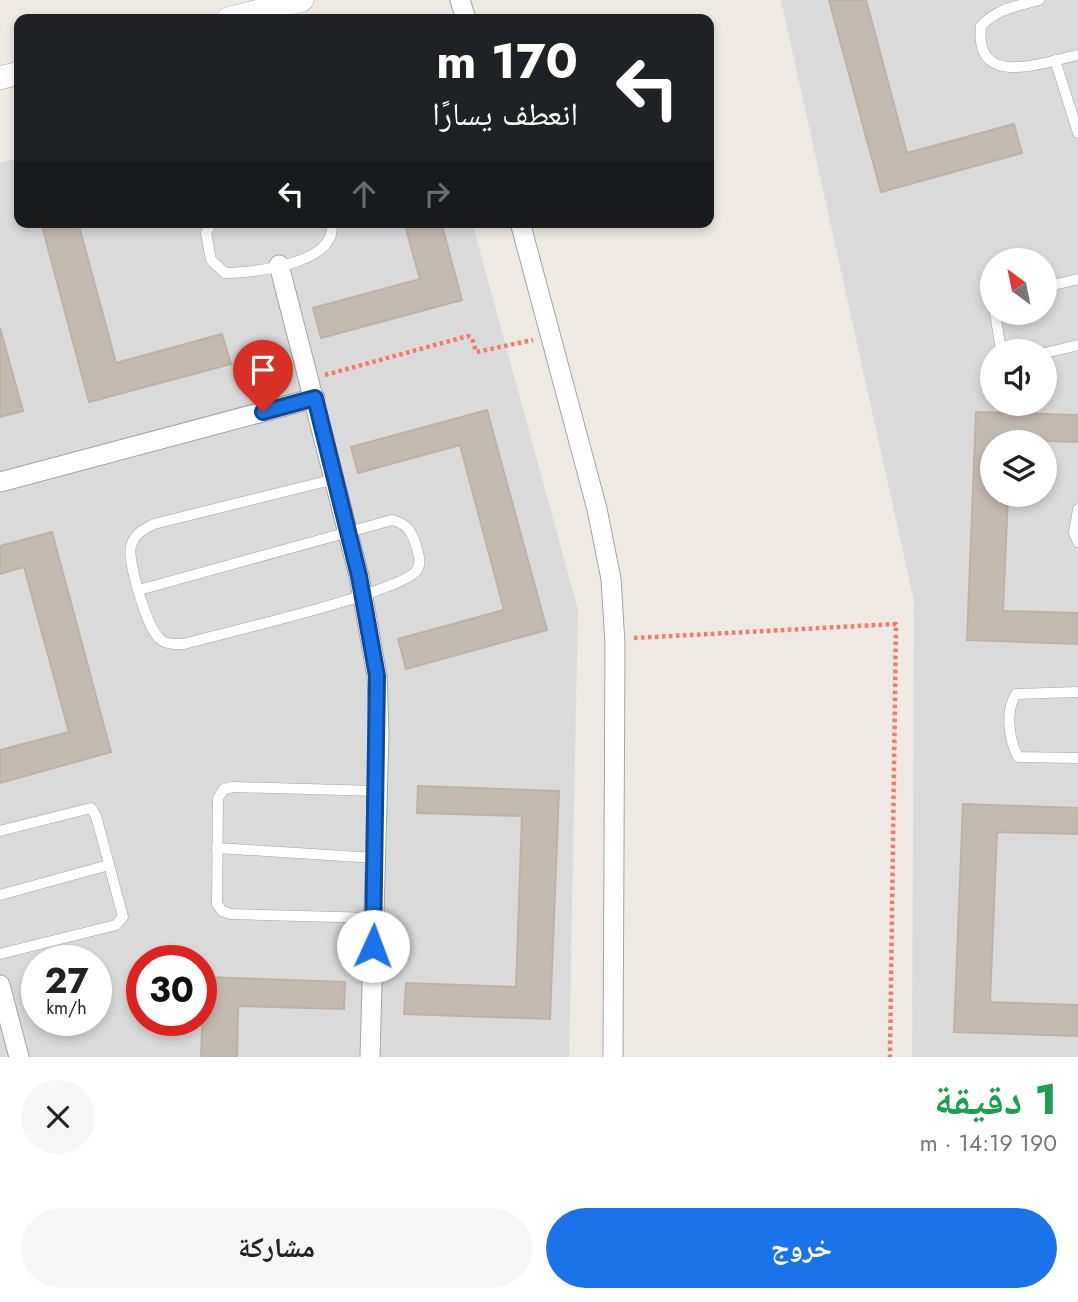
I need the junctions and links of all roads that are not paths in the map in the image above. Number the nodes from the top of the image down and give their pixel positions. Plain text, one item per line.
1 (302, 0) edge
2 (1039, 0) edge
3 (247, 14) edge
4 (1078, 55) edge
5 (1055, 60) junction
6 (1078, 133) edge
7 (209, 228) edge
8 (332, 228) edge
9 (522, 228) edge
10 (279, 265) junction
11 (1078, 279) edge
12 (1057, 284) edge
13 (1078, 345) edge
14 (1057, 351) edge
15 (315, 398) junction
16 (335, 479) junction
17 (0, 482) edge
18 (1078, 509) edge
19 (348, 530) junction
20 (1078, 542) edge
21 (139, 590) junction
22 (363, 595) junction
23 (1078, 692) edge
24 (1078, 758) edge
25 (377, 792) junction
26 (0, 831) edge
27 (217, 848) junction
28 (376, 858) junction
29 (109, 865) junction
30 (0, 895) edge
31 (374, 918) junction
32 (0, 954) edge
33 (0, 985) edge
34 (6, 1028) edge
35 (19, 1057) edge
36 (370, 1057) edge
37 (613, 1057) edge

1 - 3 street
2 - 5 lane
4 - 5 lane
5 - 6 lane
7 - 10 lane
8 - 10 lane
9 - 37 street
10 - 15 street
11 - 12 lane
13 - 14 lane
15 - 16 street
15 - 17 street
16 - 19 street
16 - 21 lane
18 - 20 lane
19 - 21 lane
19 - 22 street
19 - 22 lane
21 - 22 lane
22 - 25 street
23 - 24 lane
25 - 27 lane
25 - 28 street
26 - 29 lane
27 - 28 lane
27 - 31 lane
28 - 31 street
29 - 30 lane
29 - 32 lane
31 - 36 street
33 - 34 street
34 - 35 street

